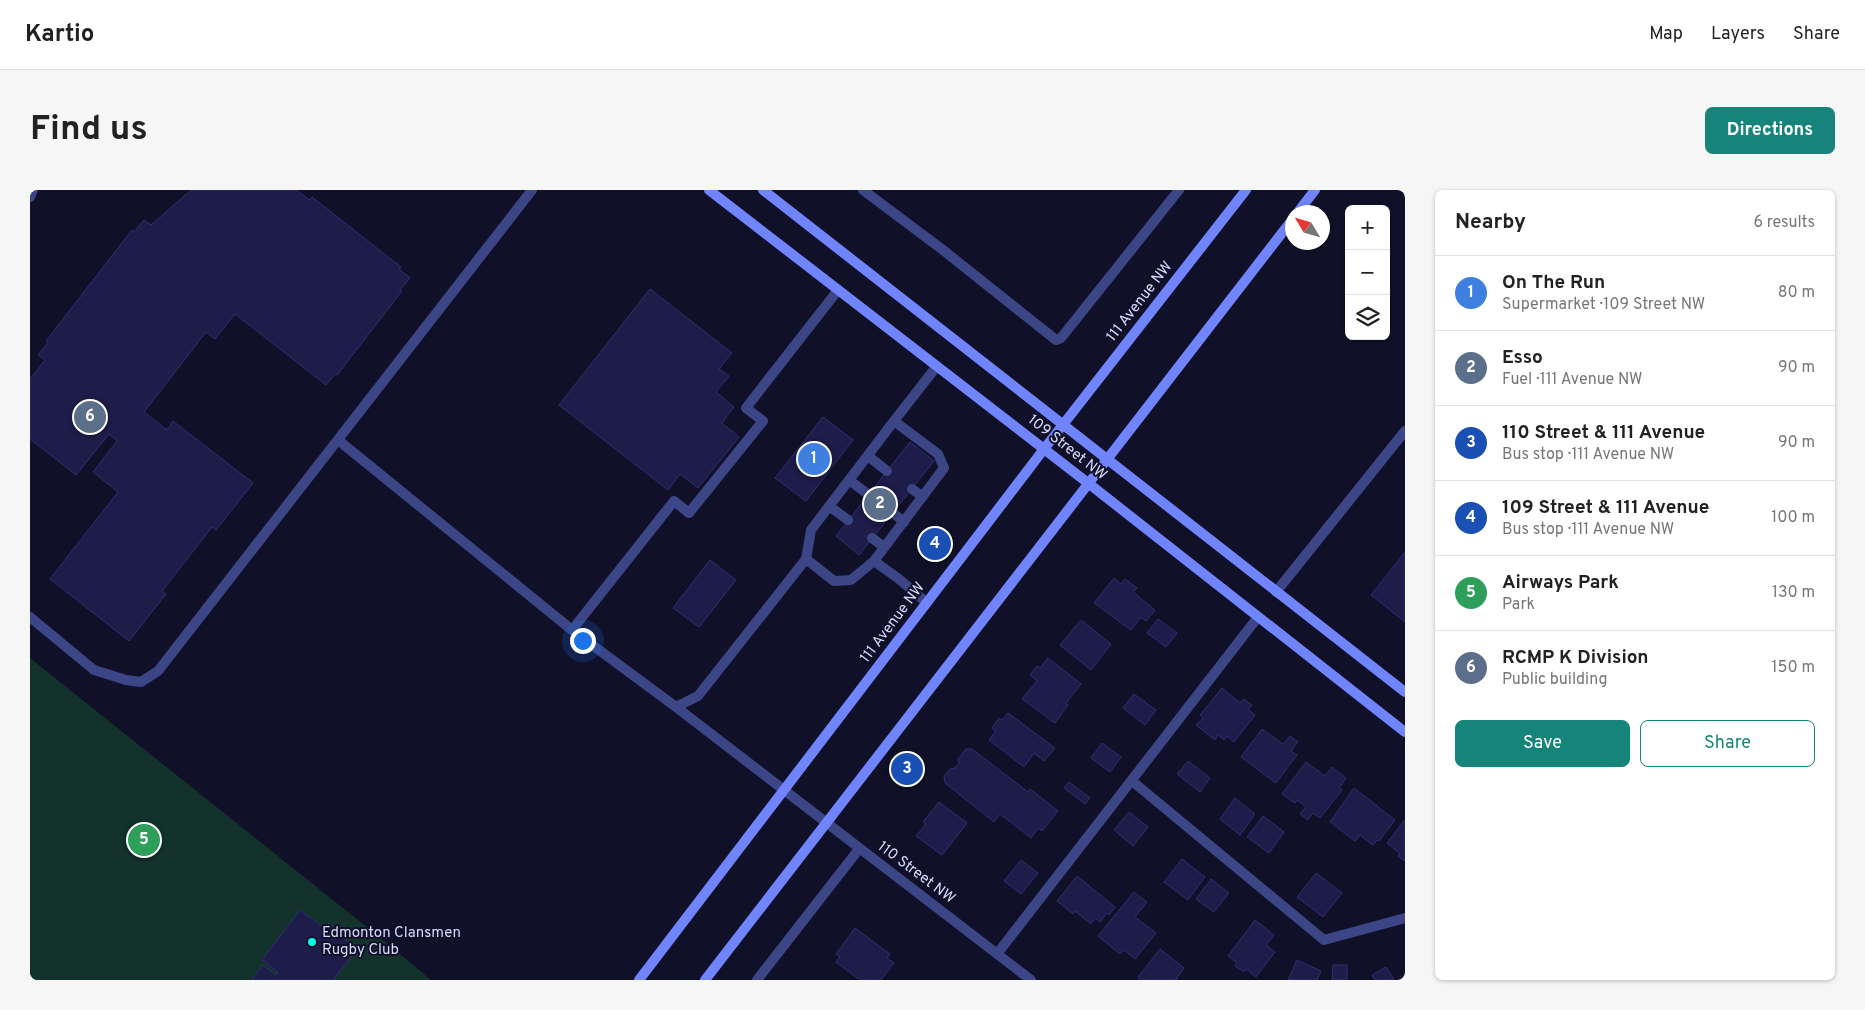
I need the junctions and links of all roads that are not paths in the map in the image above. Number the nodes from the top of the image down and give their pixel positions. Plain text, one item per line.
1 (33, 190) edge
2 (532, 190) edge
3 (709, 190) edge
4 (762, 190) edge
5 (863, 190) edge
6 (1179, 190) edge
7 (1246, 190) edge
8 (1315, 190) edge
9 (30, 197) edge
10 (1303, 205) edge
11 (1285, 229) edge
12 (838, 290) junction
13 (937, 366) junction
14 (894, 421) junction
15 (1064, 425) junction
16 (1405, 431) edge
17 (338, 440) junction
18 (1044, 449) junction
19 (868, 456) junction
20 (1107, 459) junction
21 (887, 471) dead end
22 (849, 480) junction
23 (1088, 483) junction
24 (912, 489) dead end
25 (868, 495) dead end
26 (922, 496) junction
27 (830, 506) junction
28 (892, 513) dead end
29 (848, 520) dead end
30 (904, 522) junction
31 (872, 538) dead end
32 (884, 548) junction
33 (806, 559) junction
34 (874, 562) junction
35 (1276, 592) junction
36 (927, 603) junction
37 (30, 617) edge
38 (1258, 618) junction
39 (572, 630) junction
40 (1405, 692) edge
41 (676, 707) junction
42 (1405, 732) edge
43 (1132, 781) junction
44 (784, 790) junction
45 (826, 824) junction
46 (859, 849) junction
47 (1405, 918) edge
48 (997, 954) junction
49 (1025, 978) edge
50 (639, 980) edge
51 (705, 980) edge
52 (757, 980) edge

1 - 9 street
2 - 17 street
3 - 12 main road, 109 Street NW
4 - 15 main road, 109 Street NW
5 - 6 street
7 - 15 main road, 111 Avenue NW
8 - 10 main road
11 - 20 main road
12 - 13 main road, 109 Street NW
12 - 39 street
13 - 14 street
13 - 18 main road, 109 Street NW
14 - 19 street
14 - 26 street
15 - 18 main road, 111 Avenue NW
15 - 20 main road, 109 Street NW
16 - 35 street
17 - 37 street
17 - 39 street, 110 Street NW
18 - 23 main road, 109 Street NW
18 - 36 main road, 111 Avenue NW
19 - 21 street
19 - 22 street
20 - 23 main road
20 - 35 main road, 109 Street NW
22 - 25 street
22 - 27 street
23 - 38 main road, 109 Street NW
23 - 45 main road
24 - 26 street
26 - 30 street
27 - 29 street
27 - 33 street
28 - 30 street
30 - 32 street
31 - 32 street
32 - 34 street
33 - 34 street
33 - 41 street
34 - 36 street
35 - 40 main road, 109 Street NW
36 - 44 main road, 111 Avenue NW
38 - 42 main road, 109 Street NW
38 - 43 street
39 - 41 street, 110 Street NW
41 - 44 street, 110 Street NW
43 - 47 street
43 - 48 street
44 - 45 street, 110 Street NW
44 - 50 main road, 111 Avenue NW
45 - 46 street, 110 Street NW
45 - 51 main road
46 - 48 street, 110 Street NW
46 - 52 street
48 - 49 street, 110 Street NW

